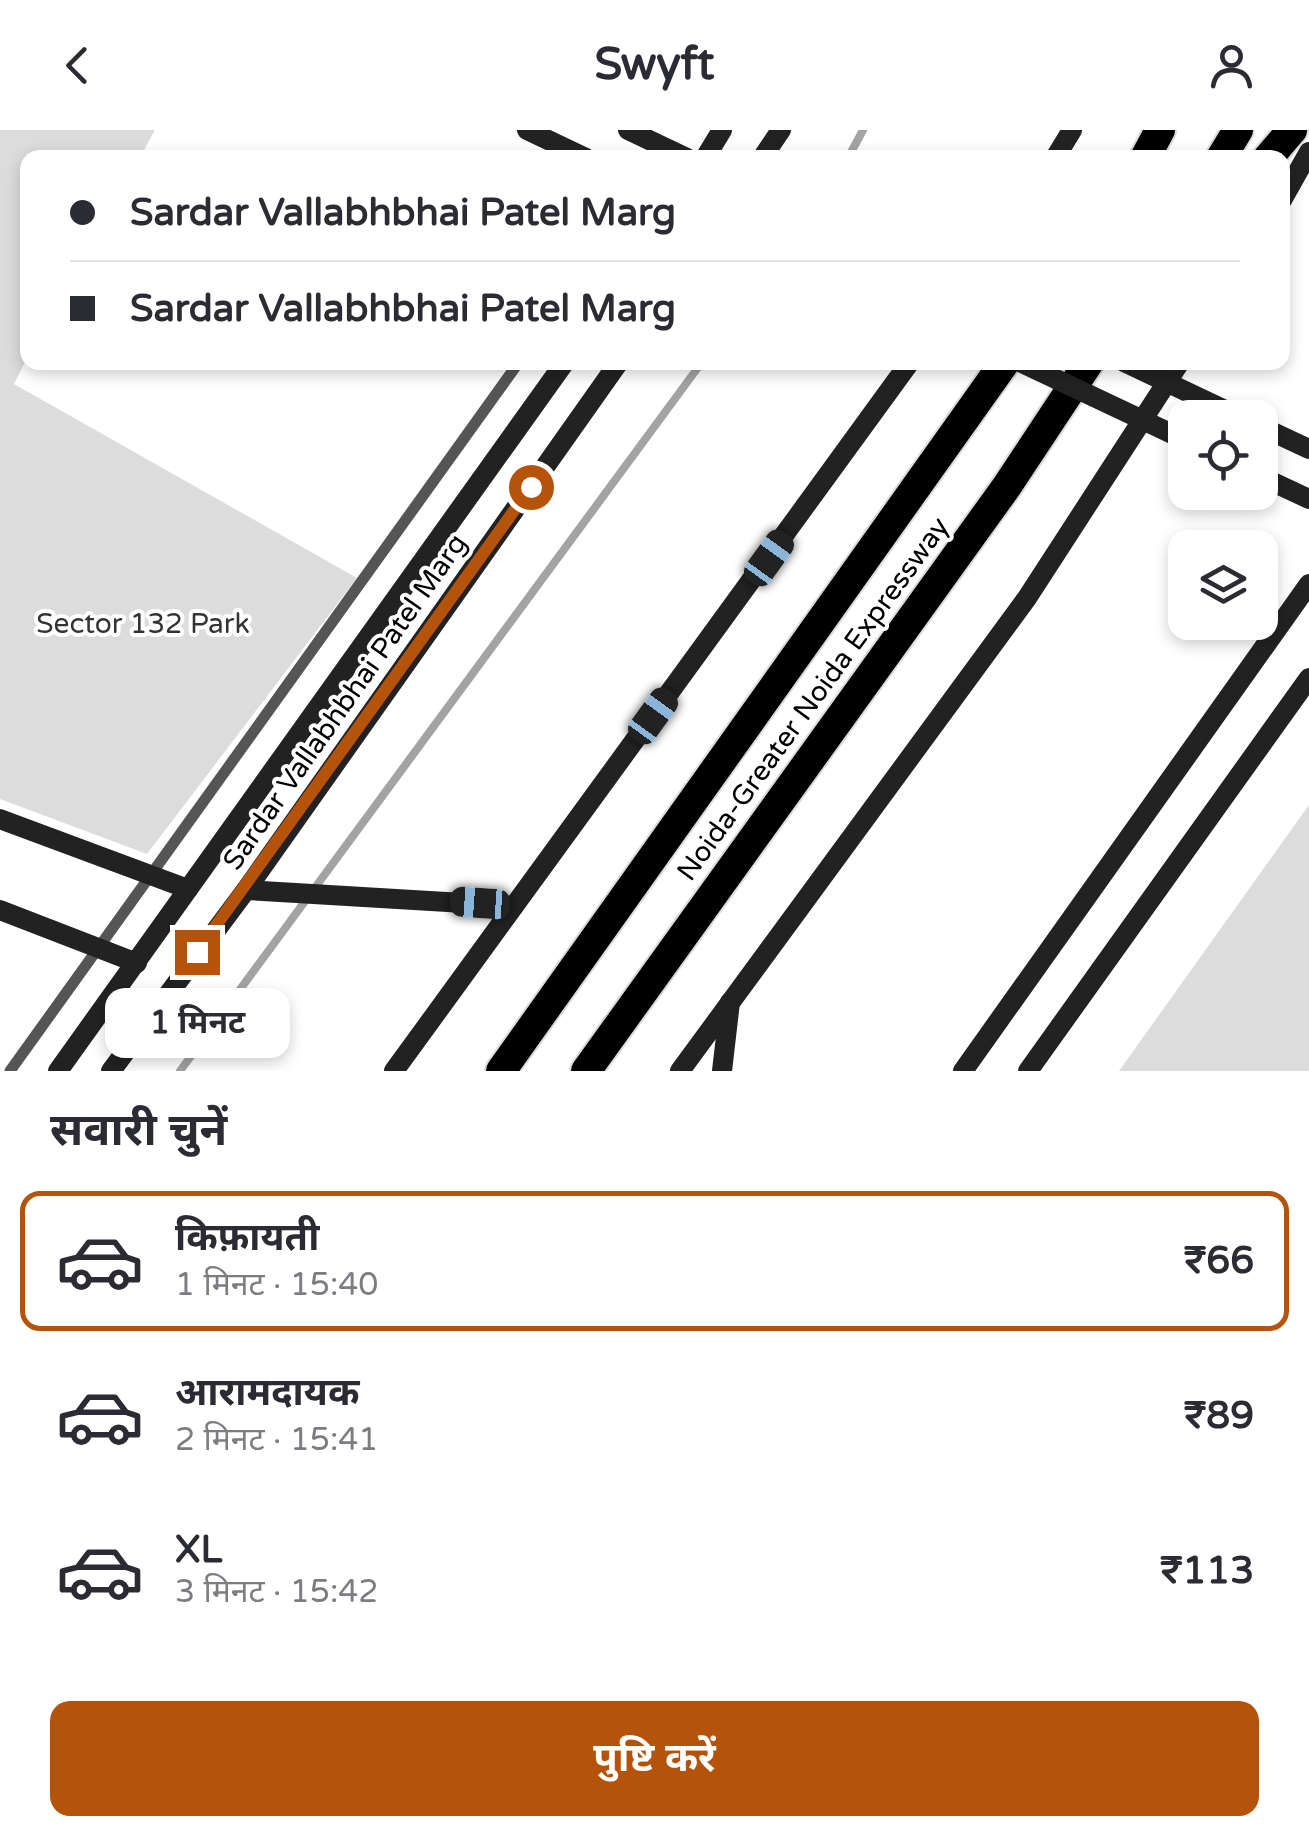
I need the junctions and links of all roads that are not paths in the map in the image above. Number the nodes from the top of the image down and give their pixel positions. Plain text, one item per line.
1 (528, 130) edge
2 (628, 130) edge
3 (1292, 130) edge
4 (569, 150) edge
5 (670, 150) edge
6 (1275, 150) edge
7 (1309, 152) edge
8 (1290, 186) edge
9 (513, 370) edge
10 (560, 370) edge
11 (614, 370) edge
12 (904, 370) edge
13 (999, 370) edge
14 (1037, 370) edge
15 (1084, 370) edge
16 (1141, 370) edge
17 (1175, 370) edge
18 (1204, 400) edge
19 (1168, 432) edge
20 (1278, 434) edge
21 (1309, 449) edge
22 (1278, 484) edge
23 (1309, 499) edge
24 (1309, 584) edge
25 (1309, 678) edge
26 (0, 820) edge
27 (148, 874) junction
28 (188, 889) junction
29 (246, 890) junction
30 (514, 906) junction
31 (0, 910) edge
32 (98, 948) junction
33 (137, 962) junction
34 (730, 1000) junction
35 (10, 1071) edge
36 (58, 1071) edge
37 (112, 1071) edge
38 (394, 1071) edge
39 (500, 1071) edge
40 (586, 1071) edge
41 (680, 1071) edge
42 (722, 1071) edge
43 (963, 1071) edge
44 (1028, 1071) edge

1 - 4 street
2 - 5 street
3 - 6 highway
7 - 8 street
9 - 27 lane
10 - 28 street, Sardar Vallabhbhai Patel Marg
11 - 29 street, Sardar Vallabhbhai Patel Marg
12 - 30 street
13 - 39 highway, Noida-Greater Noida Expressway
14 - 19 street, bridge
15 - 40 highway, Noida-Greater Noida Expressway
16 - 18 street, bridge
17 - 34 street
20 - 21 street
22 - 23 street
24 - 43 street
25 - 44 street
26 - 27 street
27 - 28 street
27 - 32 lane
28 - 33 street, Sardar Vallabhbhai Patel Marg
29 - 30 street
29 - 37 street, Sardar Vallabhbhai Patel Marg
30 - 38 street
31 - 32 street
32 - 33 street
32 - 35 lane
33 - 36 street, Sardar Vallabhbhai Patel Marg
34 - 41 street
34 - 42 street

